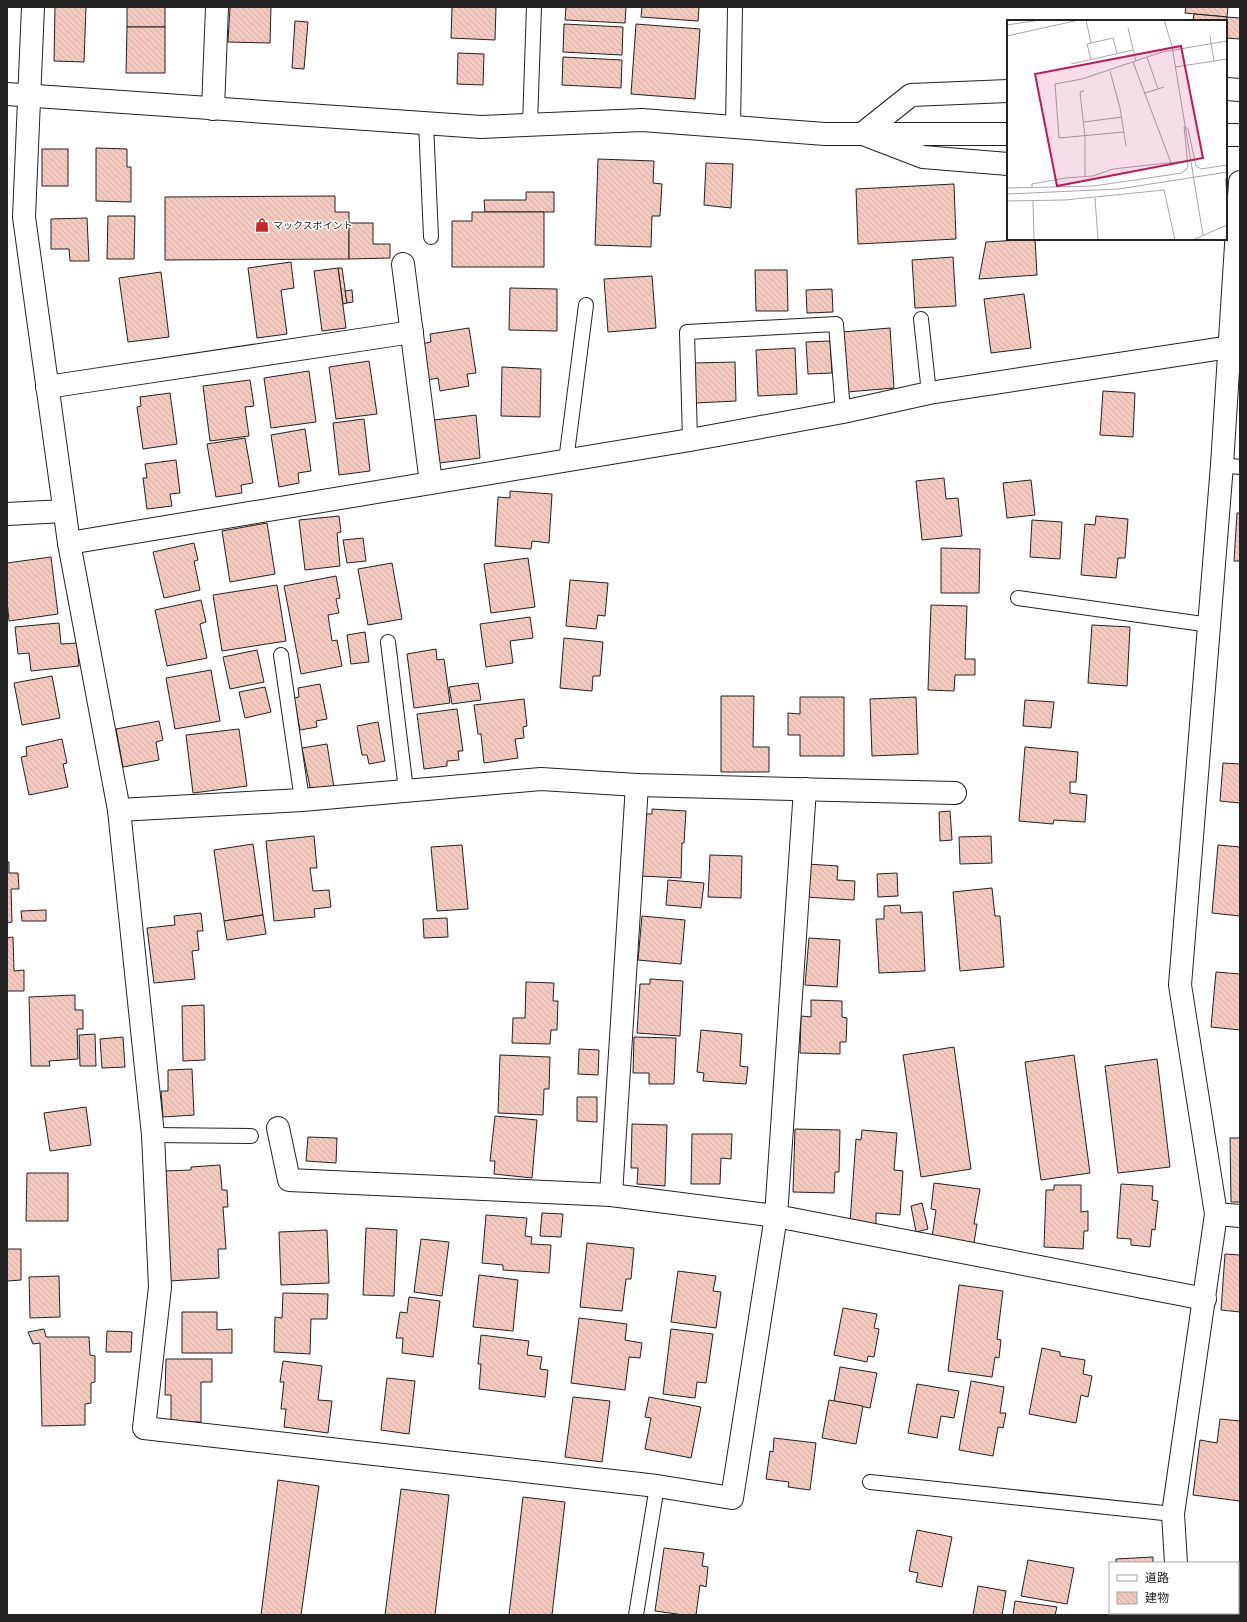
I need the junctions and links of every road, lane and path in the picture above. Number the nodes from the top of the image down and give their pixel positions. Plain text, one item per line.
1 (33, 7) edge
2 (218, 7) edge
3 (534, 7) edge
4 (735, 7) edge
5 (1227, 89) edge
6 (1240, 90) edge
7 (1007, 91) edge
8 (7, 94) edge
9 (30, 95) junction
10 (213, 109) junction
11 (426, 123) junction
12 (530, 124) junction
13 (733, 127) junction
14 (862, 134) junction
15 (1007, 134) edge
16 (1227, 135) edge
17 (1240, 135) edge
18 (1007, 164) edge
19 (1227, 181) edge
20 (1240, 182) edge
21 (431, 237) dead end
22 (403, 264) dead end
23 (586, 305) dead end
24 (921, 319) dead end
25 (412, 332) junction
26 (1230, 347) junction
27 (47, 387) junction
28 (929, 393) junction
29 (843, 412) junction
30 (690, 440) junction
31 (566, 461) junction
32 (1231, 466) edge
33 (431, 483) junction
34 (64, 511) junction
35 (7, 514) edge
36 (69, 543) junction
37 (1018, 598) dead end
38 (1210, 625) junction
39 (388, 642) dead end
40 (281, 655) dead end
41 (637, 785) junction
42 (406, 790) junction
43 (805, 790) junction
44 (955, 793) dead end
45 (302, 800) junction
46 (119, 810) junction
47 (278, 1128) dead end
48 (153, 1135) junction
49 (251, 1136) dead end
50 (611, 1195) junction
51 (1216, 1214) junction
52 (776, 1216) junction
53 (1240, 1216) edge
54 (1205, 1299) junction
55 (870, 1482) dead end
56 (657, 1486) junction
57 (1173, 1514) junction
58 (1176, 1562) edge
59 (636, 1615) edge

1 - 9 street
2 - 10 street
3 - 12 lane
4 - 13 lane
5 - 6 street
7 - 14 street
8 - 9 street
9 - 10 street
9 - 27 street
10 - 11 street
11 - 12 street
11 - 21 lane
12 - 13 street
13 - 14 street
14 - 15 street
14 - 18 street
16 - 17 street
19 - 20 street
20 - 26 street
22 - 25 street
23 - 31 lane
24 - 28 lane
25 - 27 street
25 - 33 street
26 - 28 street
26 - 32 street
27 - 34 street
28 - 29 street
29 - 30 street
29 - 30 lane
30 - 31 street
31 - 33 street
32 - 38 street
33 - 36 street
34 - 35 street
34 - 36 street
36 - 46 street
37 - 38 lane
38 - 51 street
39 - 42 lane
40 - 45 lane
41 - 42 street
41 - 43 street
41 - 50 street
42 - 45 street
43 - 44 street
43 - 52 street
45 - 46 street
46 - 48 street
47 - 50 street
48 - 49 lane
48 - 56 street
50 - 52 street
51 - 53 street
51 - 54 street
52 - 54 street
52 - 56 street
54 - 57 street
55 - 57 lane
56 - 59 lane
57 - 58 street

